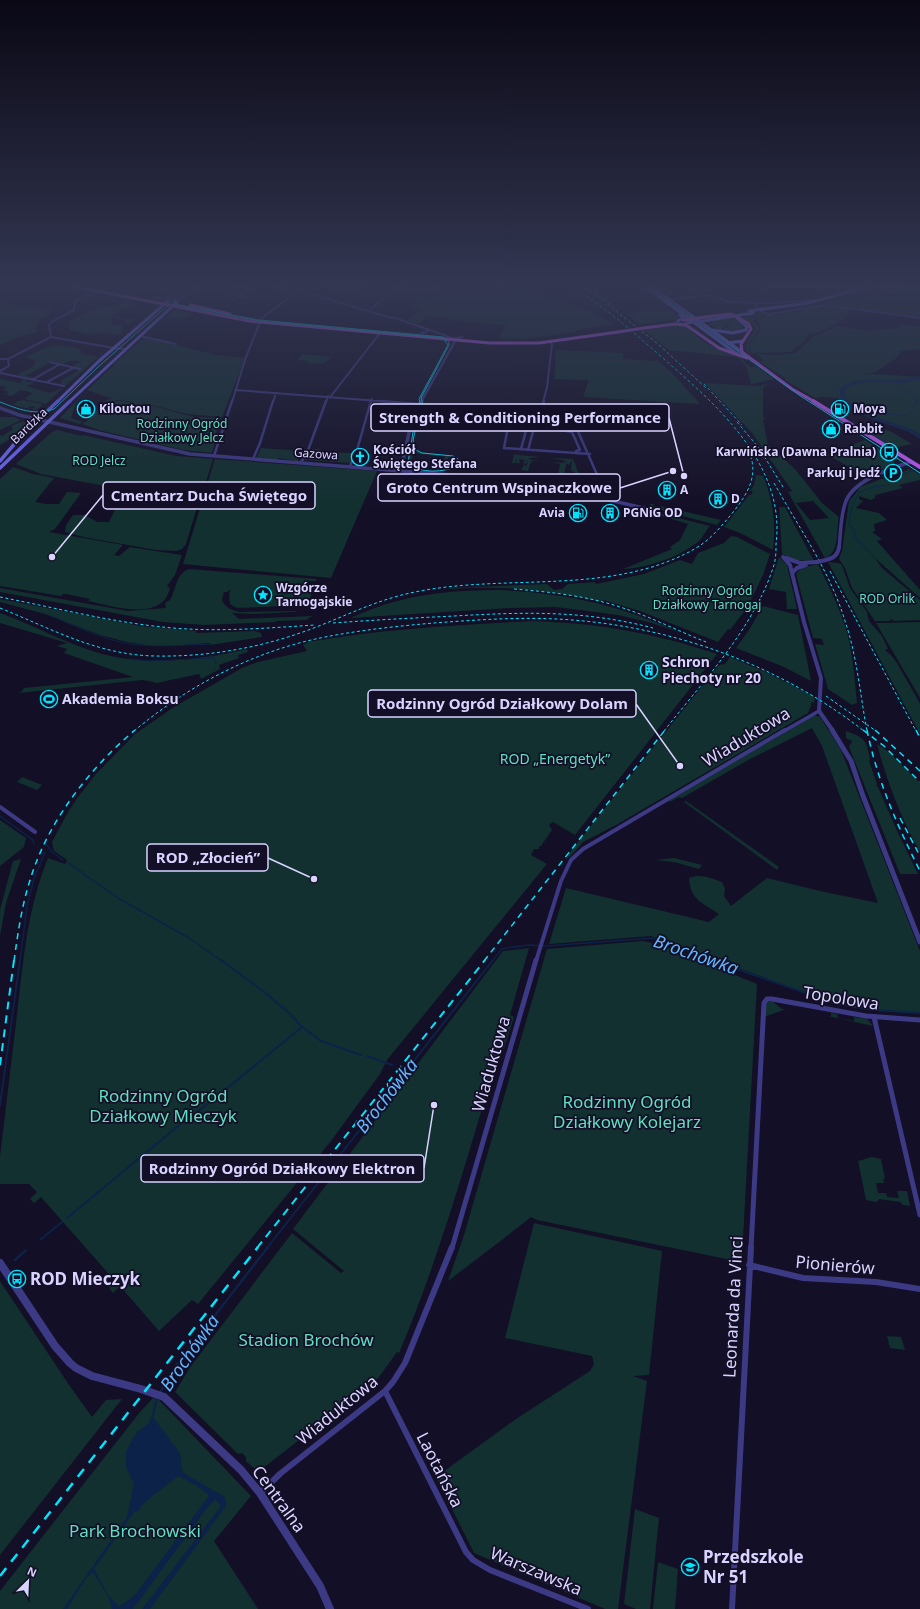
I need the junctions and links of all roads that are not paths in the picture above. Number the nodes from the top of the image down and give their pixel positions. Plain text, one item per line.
1 (8, 360) edge
2 (101, 360) edge
3 (114, 360) edge
4 (246, 360) edge
5 (359, 360) edge
6 (444, 360) edge
7 (550, 360) edge
8 (753, 360) edge
9 (50, 362) dead end
10 (60, 364) junction
11 (73, 368) junction
12 (80, 369) dead end
13 (0, 372) edge
14 (32, 380) junction
15 (47, 383) junction
16 (64, 386) dead end
17 (236, 390) junction
18 (276, 392) junction
19 (329, 396) junction
20 (372, 399) junction
21 (420, 403) junction
22 (0, 408) edge
23 (6, 410) junction
24 (46, 412) junction
25 (541, 412) junction
26 (35, 416) junction
27 (40, 418) junction
28 (49, 420) junction
29 (508, 427) dead end
30 (534, 428) junction
31 (546, 428) dead end
32 (554, 430) dead end
33 (521, 449) junction
34 (528, 450) junction
35 (576, 453) junction
36 (590, 454) junction
37 (214, 456) junction
38 (253, 459) junction
39 (0, 461) edge
40 (301, 462) junction
41 (911, 462) junction
42 (350, 466) junction
43 (920, 467) edge
44 (0, 468) edge
45 (401, 470) junction
46 (601, 498) junction
47 (652, 510) dead end
48 (811, 563) junction
49 (792, 572) junction
50 (819, 711) junction
51 (0, 807) edge
52 (35, 832) dead end
53 (920, 942) edge
54 (763, 1007) joint
55 (874, 1017) junction
56 (920, 1020) edge
57 (920, 1215) edge
58 (0, 1263) edge
59 (749, 1265) junction
60 (920, 1289) edge
61 (385, 1391) junction
62 (260, 1494) junction
63 (473, 1560) joint
64 (330, 1609) edge
65 (588, 1609) edge
66 (732, 1609) edge

1 - 13 street
2 - 24 main road, Bardzka
3 - 28 main road, Bardzka
4 - 17 street
5 - 19 street
6 - 21 street
7 - 25 street
8 - 41 main road
9 - 10 street
10 - 11 street
10 - 14 street
11 - 12 street
11 - 15 street
13 - 14 street
14 - 15 street
15 - 16 street
17 - 18 street
17 - 37 street
18 - 19 street
18 - 38 street
19 - 20 street
19 - 40 street
20 - 21 street
20 - 42 street
21 - 25 street
21 - 45 street
22 - 23 street
23 - 26 street
23 - 27 street
24 - 26 street
24 - 27 main road, Bardzka
25 - 36 street
26 - 27 street
27 - 28 street, Gazowa
27 - 39 main road, Bardzka
28 - 37 street, Gazowa
28 - 44 main road, Bardzka
29 - 33 street
30 - 31 street
30 - 33 street
30 - 34 street
32 - 35 street
33 - 34 street
34 - 35 street
35 - 36 street
36 - 46 street
37 - 38 street, Gazowa
38 - 40 street, Gazowa
40 - 42 street, Gazowa
41 - 43 main road
41 - 48 street, bridge
42 - 45 street, Gazowa
45 - 46 street, Gazowa
46 - 47 street, Gazowa
48 - 49 street
48 - 49 street
49 - 50 street
50 - 53 street
50 - 61 street, Wiaduktowa
51 - 52 street
54 - 55 street, Topolowa
54 - 59 street, Leonarda da Vinci
55 - 56 street, Topolowa
55 - 57 street
58 - 62 street, Centralna
59 - 60 street, Pionierów
59 - 66 street, Leonarda da Vinci
61 - 62 street, Wiaduktowa
61 - 63 street, Laotańska
62 - 64 street, Centralna
63 - 65 street, Warszawska

